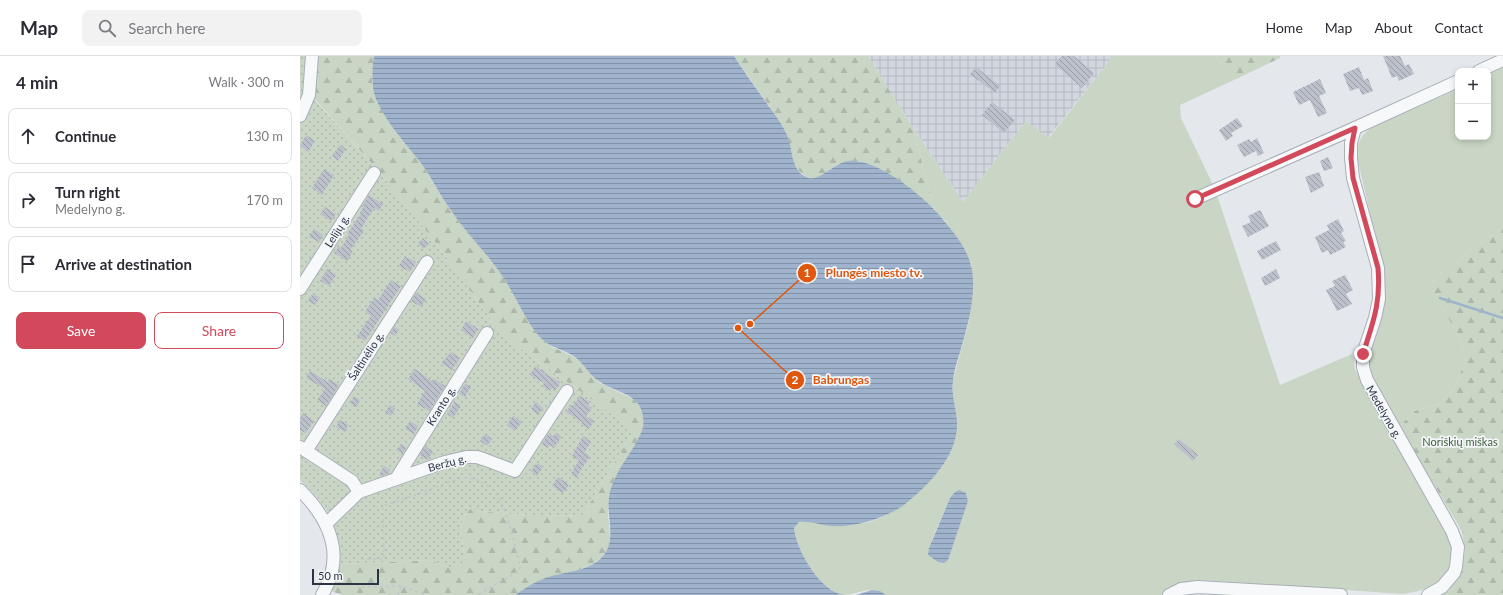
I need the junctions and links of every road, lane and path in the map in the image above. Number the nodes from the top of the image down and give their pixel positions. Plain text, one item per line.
1 (312, 56) edge
2 (1503, 60) edge
3 (1486, 68) edge
4 (1455, 82) edge
5 (300, 116) edge
6 (1355, 128) junction
7 (374, 173) dead end
8 (1195, 199) dead end
9 (427, 262) dead end
10 (300, 289) edge
11 (487, 333) dead end
12 (567, 391) dead end
13 (303, 449) edge
14 (396, 479) junction
15 (300, 490) edge
16 (359, 492) junction
17 (326, 524) junction
18 (361, 559) dead end
19 (401, 586) junction
20 (362, 587) dead end
21 (322, 595) edge
22 (398, 595) edge
23 (426, 595) edge
24 (478, 595) edge
25 (1169, 595) edge
26 (1341, 595) edge
27 (1428, 595) edge

1 - 5 street
2 - 3 street
4 - 6 street
6 - 8 street
6 - 27 street, Medelyno g.
7 - 10 street, Lelijų g.
9 - 13 street, Šaltinėlio g.
11 - 14 street, Kranto g.
12 - 14 street, Beržų g.
13 - 16 street
14 - 16 street, Beržų g.
15 - 17 street
16 - 17 street
17 - 21 street
18 - 24 path
19 - 20 path
19 - 22 path
19 - 23 path
25 - 26 street

